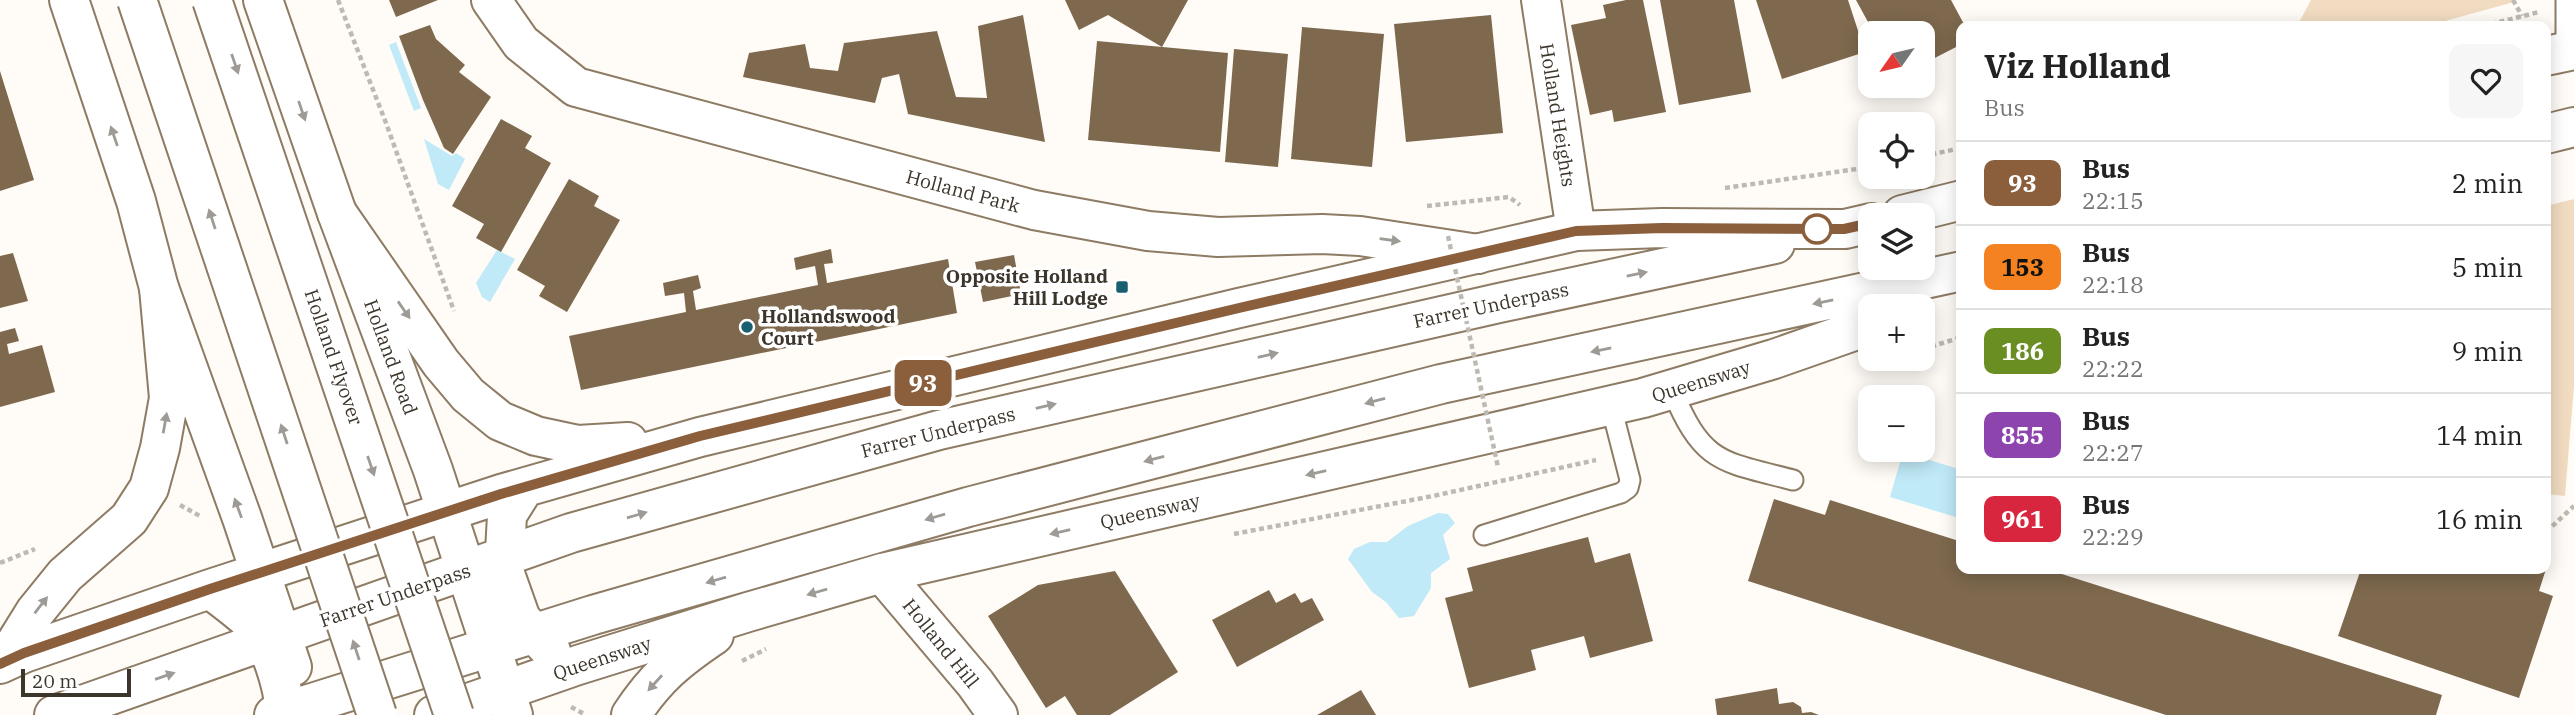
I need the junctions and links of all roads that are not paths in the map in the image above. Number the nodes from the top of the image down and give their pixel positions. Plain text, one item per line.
1 (69, 0) edge
2 (137, 0) edge
3 (212, 0) edge
4 (263, 0) edge
5 (491, 0) edge
6 (1541, 0) edge
7 (2565, 3) edge
8 (2562, 53) edge
9 (2574, 127) edge
10 (2551, 133) edge
11 (1956, 202) edge
12 (1935, 207) edge
13 (337, 213) junction
14 (1574, 220) junction
15 (1858, 226) edge
16 (1465, 245) junction
17 (1956, 272) edge
18 (159, 288) junction
19 (1956, 296) edge
20 (1935, 303) edge
21 (1858, 330) edge
22 (1672, 390) junction
23 (1611, 406) junction
24 (700, 436) junction
25 (1793, 480) dead end
26 (524, 488) junction
27 (447, 512) junction
28 (1484, 536) dead end
29 (261, 573) junction
30 (882, 573) junction
31 (210, 589) junction
32 (748, 612) junction
33 (2, 663) edge
34 (578, 665) junction
35 (509, 703) edge
36 (54, 715) edge
37 (275, 715) edge
38 (285, 715) edge
39 (309, 715) edge
40 (377, 715) edge
41 (433, 715) edge
42 (454, 715) edge
43 (631, 715) edge
44 (998, 715) edge

18 -> 1 main road
40 -> 2 main road, bridge
3 -> 42 main road, Holland Flyover, bridge
4 -> 13 main road, Holland Road
5 -> 16 main road, Holland Park
6 - 14 main road, Holland Heights
7 - 8 lane
9 - 10 main road
11 - 12 main road
13 -> 24 main road
13 - 27 main road, Holland Road
14 - 15 main road
14 - 16 main road
36 -> 15 main road, Farrer Underpass
16 - 24 main road
17 -> 37 main road
29 -> 18 main road
33 -> 18 main road
19 - 20 main road
21 - 22 main road, Queensway
22 - 23 main road, Queensway
22 - 25 lane
23 - 28 lane
23 -> 30 main road, Queensway
24 - 26 main road
26 - 27 main road
26 - 34 main road
27 - 29 main road
27 - 35 main road, Holland Road
29 - 31 main road
29 - 39 main road
30 -> 32 main road, Queensway
30 - 44 main road, Holland Hill
31 - 33 main road
31 - 38 main road
32 - 34 main road, Queensway
32 -> 43 main road
34 - 35 main road, Queensway
35 - 41 main road, Queensway

